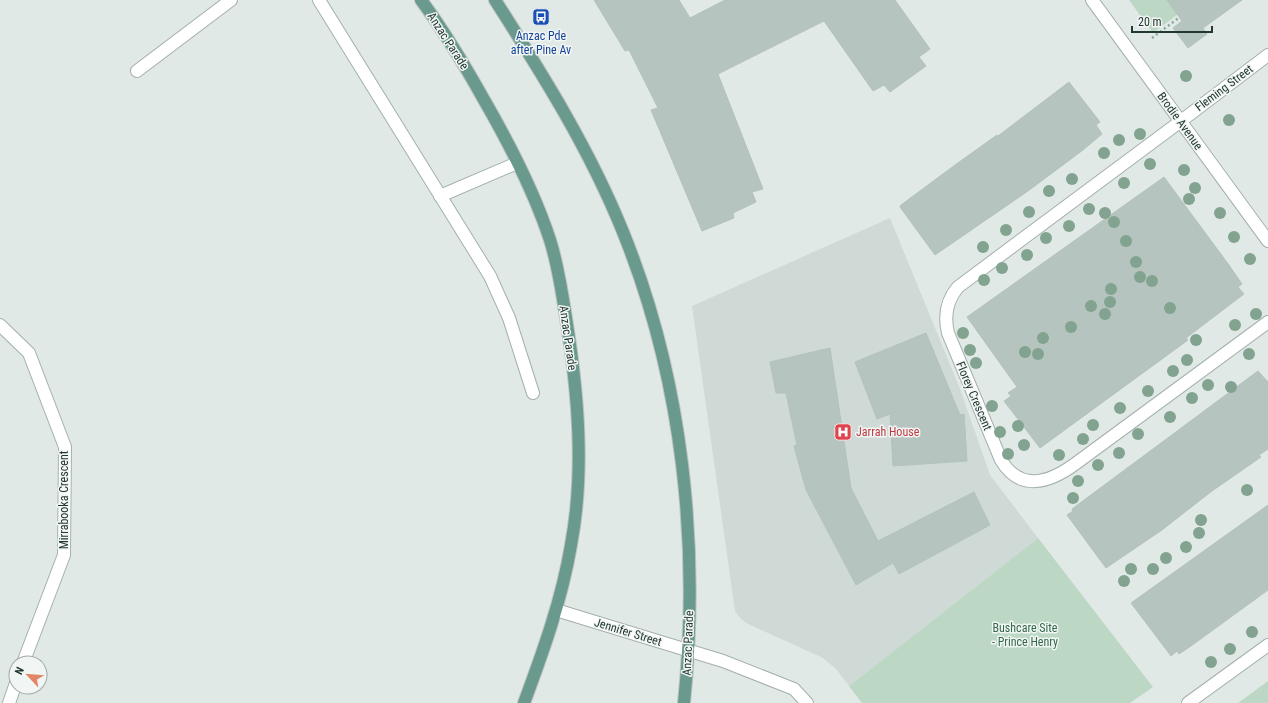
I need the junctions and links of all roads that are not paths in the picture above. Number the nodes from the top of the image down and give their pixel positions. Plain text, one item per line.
1 (231, 0) edge
2 (319, 0) edge
3 (421, 0) edge
4 (495, 0) edge
5 (1092, 0) edge
6 (1268, 55) edge
7 (137, 71) dead end
8 (1181, 121) junction
9 (518, 163) junction
10 (440, 196) junction
11 (1268, 241) edge
12 (1268, 322) edge
13 (0, 325) edge
14 (532, 393) dead end
15 (556, 610) junction
16 (1268, 645) edge
17 (689, 650) junction
18 (27, 655) edge
19 (524, 703) edge
20 (684, 703) edge
21 (808, 703) edge
22 (1188, 703) edge

1 - 7 street
2 - 10 street
3 - 9 main road, Anzac Parade
4 - 17 main road, Anzac Parade
5 - 8 street, Brodie Avenue
6 - 8 street, Fleming Street
8 - 11 street, Brodie Avenue
8 - 12 street, Florey Crescent
9 - 10 street
9 - 15 main road, Anzac Parade
10 - 14 street
13 - 18 street, Mirrabooka Crescent
15 - 17 street, Jennifer Street
15 - 19 main road, Anzac Parade
16 - 22 street
17 - 20 main road, Anzac Parade
17 - 21 street, Jennifer Street

